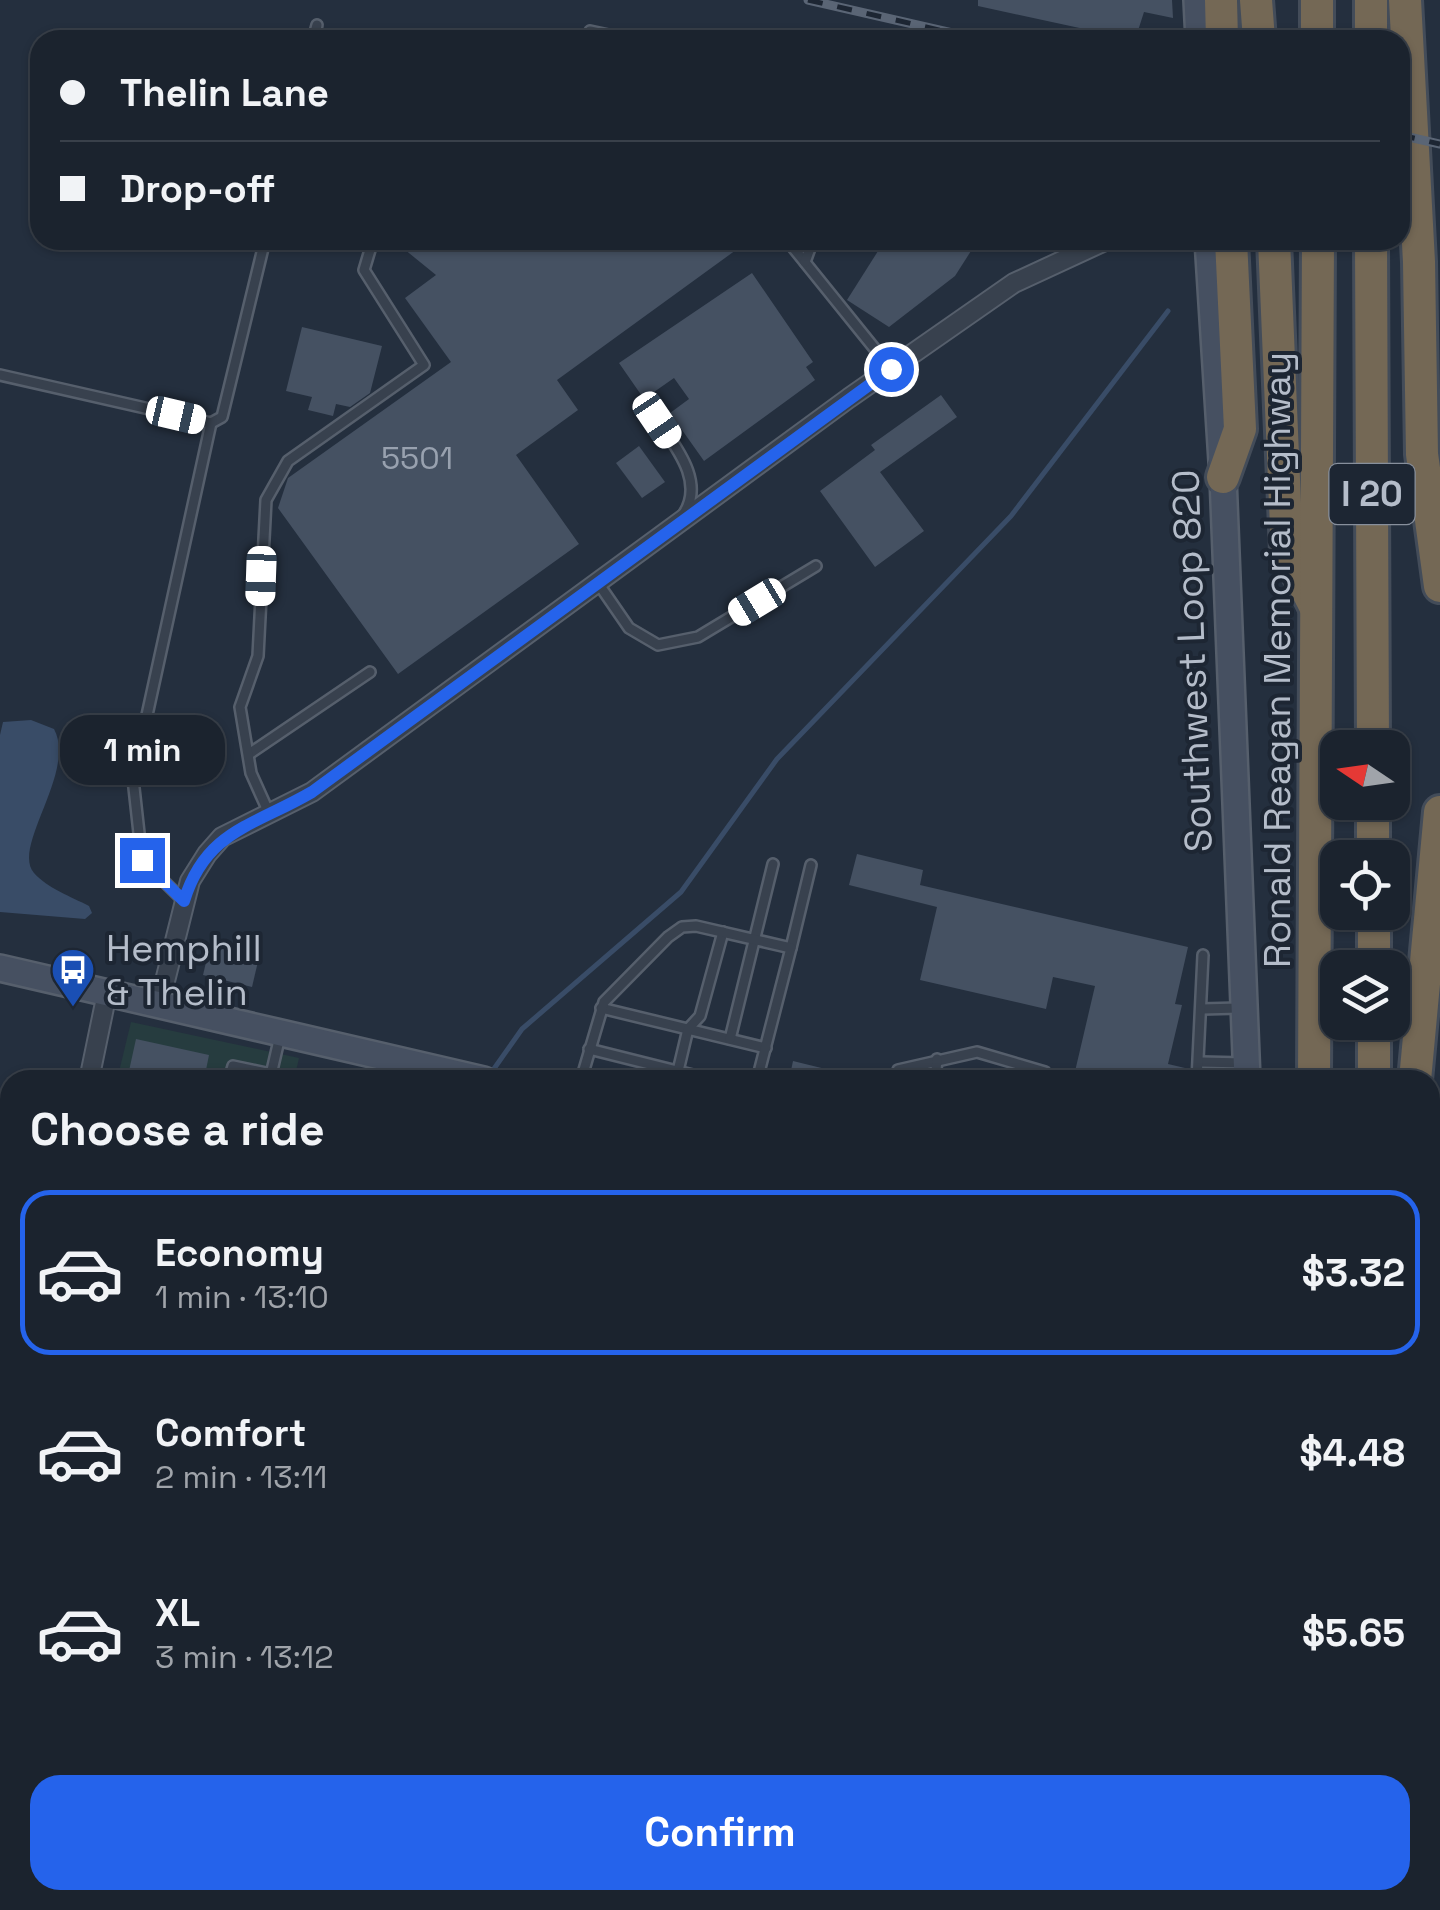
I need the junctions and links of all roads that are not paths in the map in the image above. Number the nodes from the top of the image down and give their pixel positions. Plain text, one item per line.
1 (1197, 0) edge
2 (1221, 0) edge
3 (1256, 0) edge
4 (1317, 0) edge
5 (1371, 0) edge
6 (1406, 0) edge
7 (317, 25) dead end
8 (316, 30) edge
9 (1198, 30) edge
10 (1222, 30) edge
11 (1258, 30) edge
12 (1317, 30) edge
13 (1371, 30) edge
14 (1407, 30) edge
15 (1410, 81) edge
16 (263, 250) edge
17 (371, 250) edge
18 (795, 250) edge
19 (809, 250) edge
20 (1085, 250) edge
21 (1209, 250) edge
22 (1231, 250) edge
23 (1274, 250) edge
24 (1318, 250) edge
25 (1371, 250) edge
26 (805, 262) junction
27 (891, 369) junction
28 (0, 375) edge
29 (657, 420) dead end
30 (211, 423) junction
31 (1223, 477) junction
32 (676, 525) junction
33 (816, 566) dead end
34 (598, 583) junction
35 (1439, 583) edge
36 (1319, 614) junction
37 (370, 672) dead end
38 (1373, 730) edge
39 (249, 754) junction
40 (1440, 812) edge
41 (270, 816) junction
42 (772, 864) dead end
43 (811, 865) dead end
44 (184, 901) junction
45 (723, 932) junction
46 (753, 939) junction
47 (791, 948) junction
48 (1203, 955) dead end
49 (0, 968) edge
50 (107, 993) junction
51 (159, 1005) junction
52 (602, 1008) junction
53 (1244, 1008) junction
54 (1202, 1009) junction
55 (688, 1029) junction
56 (280, 1033) junction
57 (730, 1039) junction
58 (1374, 1040) edge
59 (766, 1048) junction
60 (589, 1049) junction
61 (937, 1059) junction
62 (1201, 1062) junction
63 (90, 1070) edge
64 (272, 1070) edge
65 (439, 1070) edge
66 (584, 1070) edge
67 (674, 1070) edge
68 (678, 1070) edge
69 (760, 1070) edge
70 (898, 1070) edge
71 (936, 1070) edge
72 (1038, 1070) edge
73 (1199, 1070) edge
74 (1237, 1070) edge
75 (1246, 1070) edge
76 (1314, 1070) edge
77 (1374, 1070) edge
78 (1416, 1070) edge

1 - 9 main road
2 - 10 highway
3 - 11 highway
4 - 12 highway
5 - 13 highway
6 - 14 highway
7 - 8 lane
15 - 35 highway
16 - 30 lane
17 - 39 lane
18 - 26 lane
19 - 26 lane
20 - 27 street
21 - 31 main road, Southwest Loop 820
22 - 31 highway
23 - 36 highway
24 - 36 highway, Ronald Reagan Memorial Highway / I 20
25 - 38 highway, I 20
26 - 27 lane
27 - 32 street
28 - 30 lane
29 - 32 lane
30 - 44 lane
31 - 53 main road, Southwest Loop 820
32 - 34 street
33 - 34 lane
34 - 41 street
36 - 76 highway, Ronald Reagan Memorial Highway / I 20
37 - 39 lane
39 - 41 lane
40 - 78 highway
41 - 44 street
42 - 46 lane
43 - 47 lane
44 - 51 street
45 - 46 lane
45 - 52 lane
45 - 55 lane
46 - 47 lane
46 - 57 lane
47 - 59 lane
48 - 54 lane
49 - 50 main road
50 - 51 main road
50 - 63 street
51 - 56 main road
52 - 55 lane
52 - 60 lane
53 - 54 lane
53 - 75 main road, Southwest Loop 820
54 - 62 lane
55 - 57 lane
55 - 68 lane
56 - 64 lane
56 - 65 main road
57 - 59 lane
58 - 77 highway
59 - 69 lane
60 - 66 lane
60 - 67 lane
61 - 70 lane
61 - 71 lane
61 - 72 lane
62 - 73 lane
62 - 74 lane

